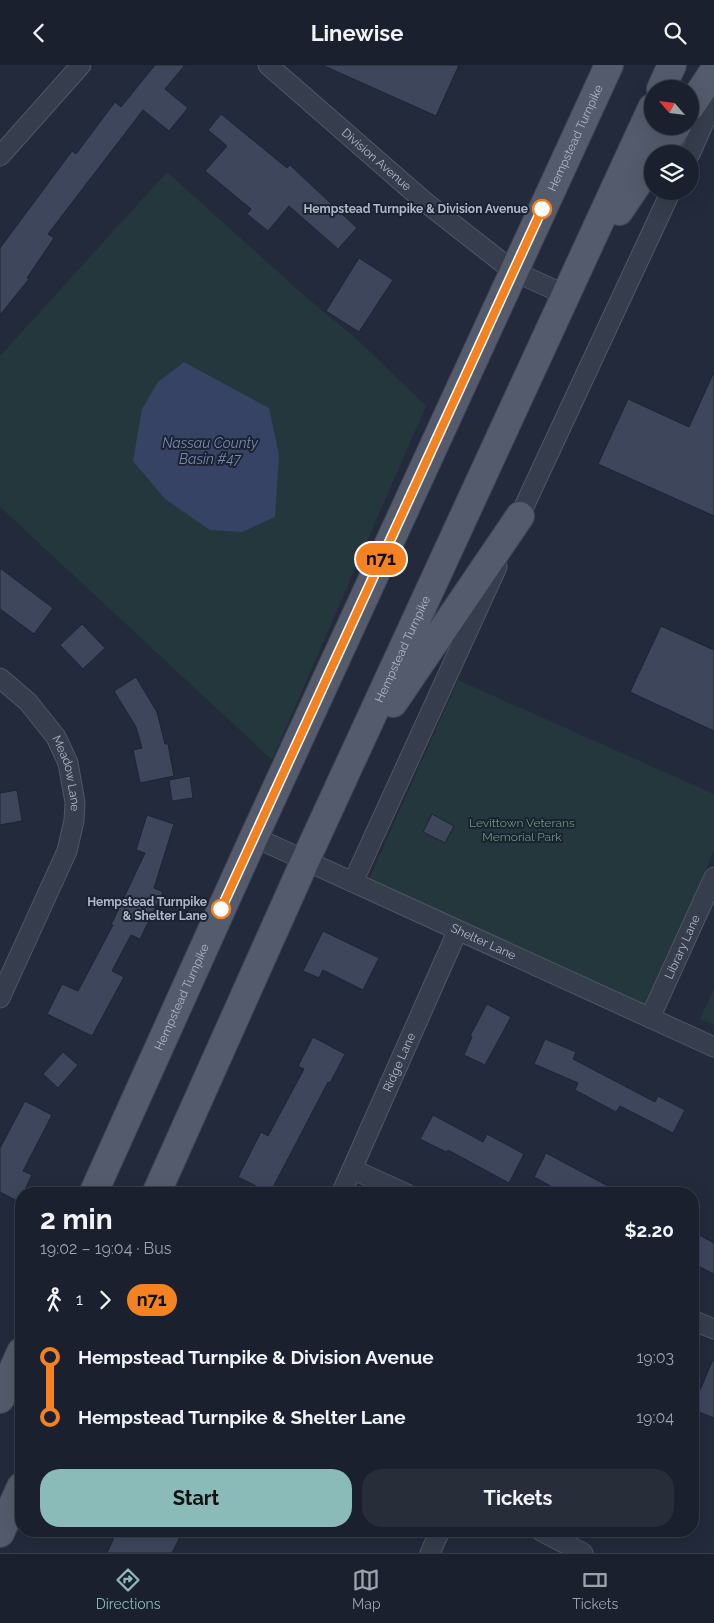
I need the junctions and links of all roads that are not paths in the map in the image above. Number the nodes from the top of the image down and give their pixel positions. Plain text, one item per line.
1 (81, 65) edge
2 (268, 65) edge
3 (609, 65) edge
4 (672, 65) edge
5 (714, 71) edge
6 (665, 80) edge
7 (699, 94) edge
8 (714, 100) edge
9 (644, 125) edge
10 (694, 145) edge
11 (0, 156) edge
12 (644, 174) edge
13 (667, 200) edge
14 (513, 271) junction
15 (570, 287) junction
16 (520, 516) junction
17 (0, 677) edge
18 (349, 768) junction
19 (254, 837) junction
20 (305, 861) junction
21 (714, 877) edge
22 (353, 882) junction
23 (457, 932) junction
24 (0, 997) edge
25 (650, 1018) junction
26 (714, 1047) edge
27 (352, 1169) junction
28 (96, 1187) edge
29 (159, 1187) edge
30 (344, 1187) edge
31 (392, 1187) edge
32 (699, 1323) edge
33 (714, 1329) edge
34 (15, 1365) edge
35 (0, 1399) edge
36 (15, 1500) edge
37 (0, 1533) edge
38 (437, 1537) edge
39 (552, 1537) edge
40 (430, 1553) edge
41 (583, 1553) edge

1 - 11 street
2 - 14 street, Division Avenue
3 - 14 main road, Hempstead Turnpike
4 - 6 main road
5 - 7 main road
8 - 10 street
9 - 15 main road, Hempstead Turnpike
12 - 15 main road
13 - 16 street
14 - 15 street, Division Avenue
14 - 19 main road, Hempstead Turnpike
15 - 18 main road, Hempstead Turnpike
16 - 18 main road
16 - 22 street
17 - 24 street, Meadow Lane
18 - 20 main road, Hempstead Turnpike
19 - 20 street, Shelter Lane
19 - 28 main road, Hempstead Turnpike
20 - 22 street, Shelter Lane
20 - 29 main road, Hempstead Turnpike
21 - 25 street, Library Lane
22 - 23 street, Shelter Lane
23 - 25 street, Shelter Lane
23 - 27 street, Ridge Lane
25 - 26 street, Shelter Lane
27 - 30 street, Ridge Lane
27 - 31 street
32 - 33 street
34 - 35 main road
36 - 37 main road
38 - 40 street
39 - 41 street

